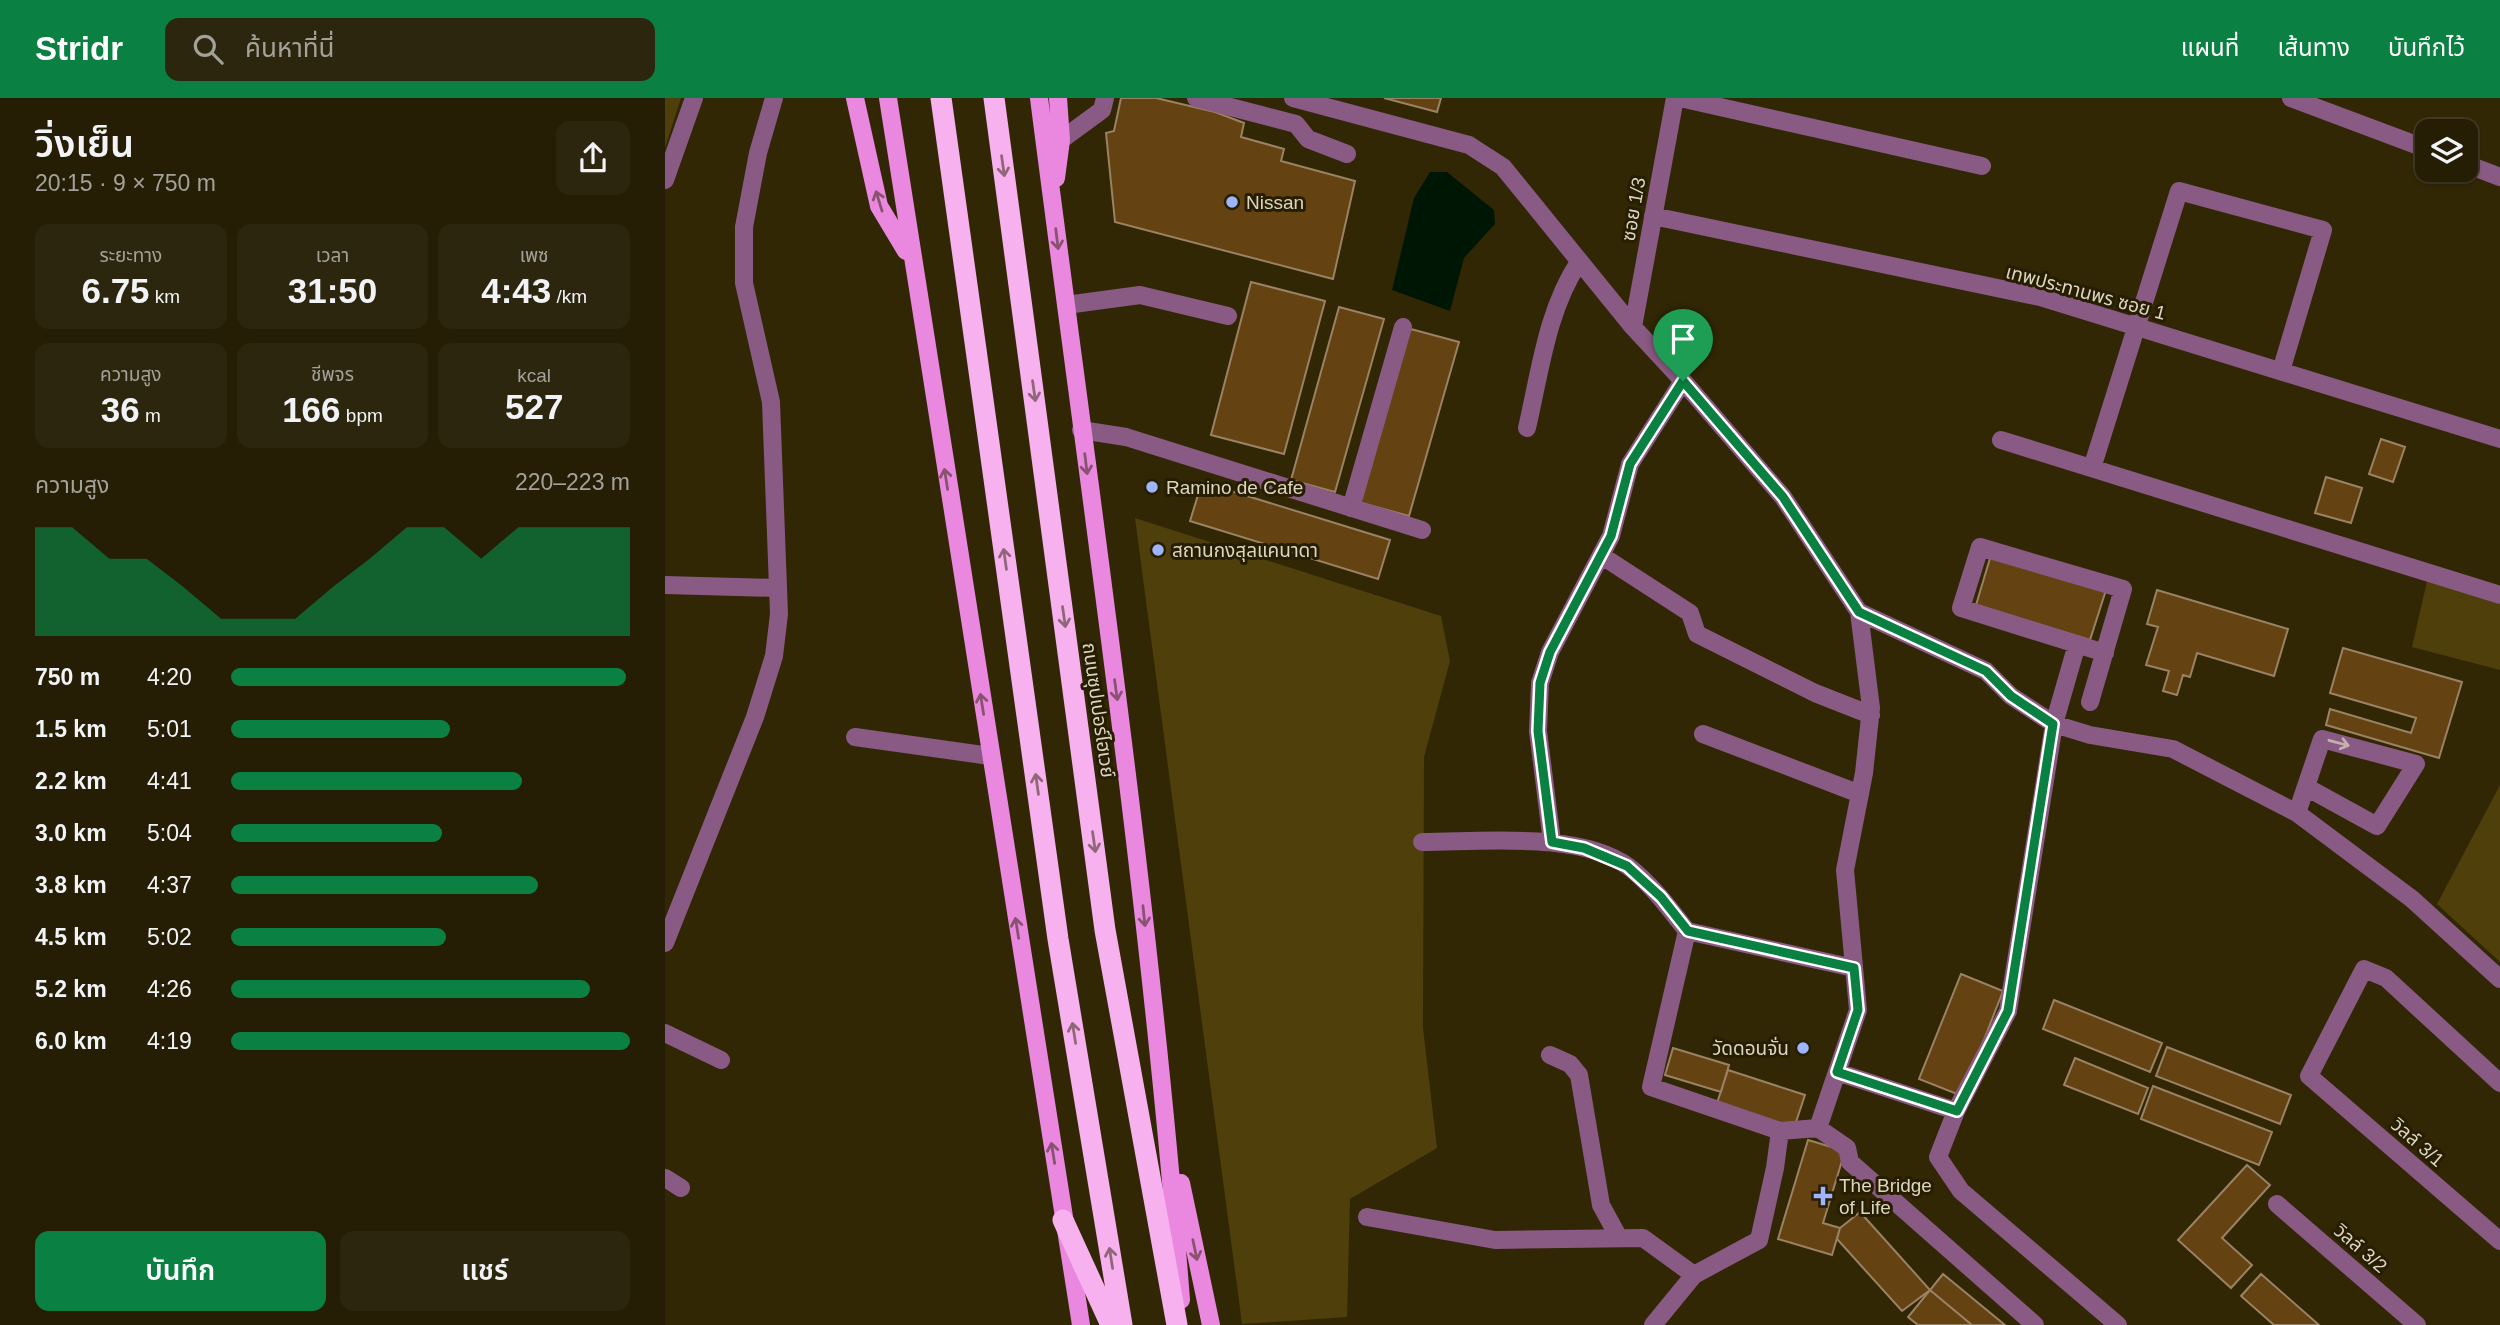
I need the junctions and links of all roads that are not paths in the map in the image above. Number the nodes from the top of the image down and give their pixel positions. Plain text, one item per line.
1 (694, 98) edge
2 (773, 98) edge
3 (855, 98) edge
4 (888, 98) edge
5 (941, 98) edge
6 (994, 98) edge
7 (1039, 98) edge
8 (1061, 98) edge
9 (1105, 98) edge
10 (1196, 98) edge
11 (1293, 98) edge
12 (1675, 98) edge
13 (1680, 98) edge
14 (2291, 98) edge
15 (1061, 140) junction
16 (2415, 144) edge
17 (1347, 153) dead end
18 (1982, 166) dead end
19 (2478, 169) edge
20 (2500, 177) edge
21 (665, 180) edge
22 (1052, 201) junction
23 (1653, 216) junction
24 (911, 260) junction
25 (1579, 262) junction
26 (1066, 305) junction
27 (1228, 316) dead end
28 (2137, 326) junction
29 (1403, 327) dead end
30 (1633, 327) junction
31 (2281, 371) junction
32 (1683, 381) junction
33 (1527, 428) dead end
34 (1081, 430) junction
35 (2500, 439) edge
36 (2001, 440) dead end
37 (2092, 468) junction
38 (1352, 508) junction
39 (1422, 530) dead end
40 (1602, 556) junction
41 (665, 586) edge
42 (777, 588) junction
43 (2500, 595) edge
44 (1859, 612) junction
45 (2077, 644) junction
46 (2105, 653) junction
47 (2090, 702) dead end
48 (1871, 715) junction
49 (2053, 724) junction
50 (1703, 734) dead end
51 (855, 737) dead end
52 (990, 756) junction
53 (2306, 787) junction
54 (1860, 794) junction
55 (2297, 813) junction
56 (1422, 842) dead end
57 (1552, 842) junction
58 (1688, 931) junction
59 (665, 943) edge
60 (1854, 968) junction
61 (2500, 979) edge
62 (665, 1033) edge
63 (1550, 1055) dead end
64 (721, 1060) dead end
65 (1837, 1072) junction
66 (2500, 1083) edge
67 (1166, 1111) junction
68 (1957, 1111) junction
69 (1818, 1128) junction
70 (1780, 1131) junction
71 (2277, 1204) dead end
72 (1367, 1217) dead end
73 (1063, 1220) junction
74 (1619, 1238) junction
75 (2500, 1241) edge
76 (1694, 1275) junction
77 (1081, 1325) edge
78 (1111, 1325) edge
79 (1122, 1325) edge
80 (1177, 1325) edge
81 (1183, 1325) edge
82 (1211, 1325) edge
83 (1653, 1325) edge
84 (2035, 1325) edge
85 (2118, 1325) edge
86 (2417, 1325) edge

1 - 21 street
2 - 42 street
24 -> 3 main road
4 - 24 main road
79 -> 5 highway
6 -> 80 highway, ถนนซุปเปอร์ไฮเวย์
7 - 22 main road
8 - 15 main road
9 - 15 street
10 - 17 street
11 - 25 street
12 - 23 street, ซอย 1/3
13 - 18 street
14 - 16 street
15 - 22 main road
19 - 20 street
22 -> 26 main road
23 - 28 street, เทพประทานพร ซอย 1
23 - 30 street, ซอย 1/3
52 -> 24 main road
25 - 30 street
25 - 33 street
26 - 27 street
26 - 34 main road
28 - 31 street, เทพประทานพร ซอย 1
28 - 31 street
28 - 37 street
29 - 38 street
30 - 32 street
31 - 35 street, เทพประทานพร ซอย 1
32 - 40 street
32 - 44 street
34 - 38 street
34 -> 67 main road
36 - 37 street
37 - 43 street
38 - 39 street
40 - 48 street
40 - 57 street
41 - 42 street
42 - 59 street
44 - 48 street
44 - 49 street
45 - 46 street
45 - 46 street
45 - 49 street
46 - 47 street
48 - 54 street
49 - 55 street
49 - 68 street
50 - 54 street
51 - 52 street
73 -> 52 main road
53 -> 53 street
53 - 55 street
54 - 60 street
55 - 61 street
56 - 57 street
57 - 58 street
58 - 60 street
58 - 70 street
60 - 65 street
62 - 64 street
63 - 74 street
65 - 68 street
65 - 69 street
66 - 75 street, วิลล์ 3/1
67 - 81 main road
67 -> 82 main road
68 - 85 street
69 - 70 street
69 - 84 street
70 - 76 street
71 - 86 street, วิลล์ 3/2
72 - 74 street
73 - 77 main road
73 - 78 highway
74 - 76 street
76 - 83 street

